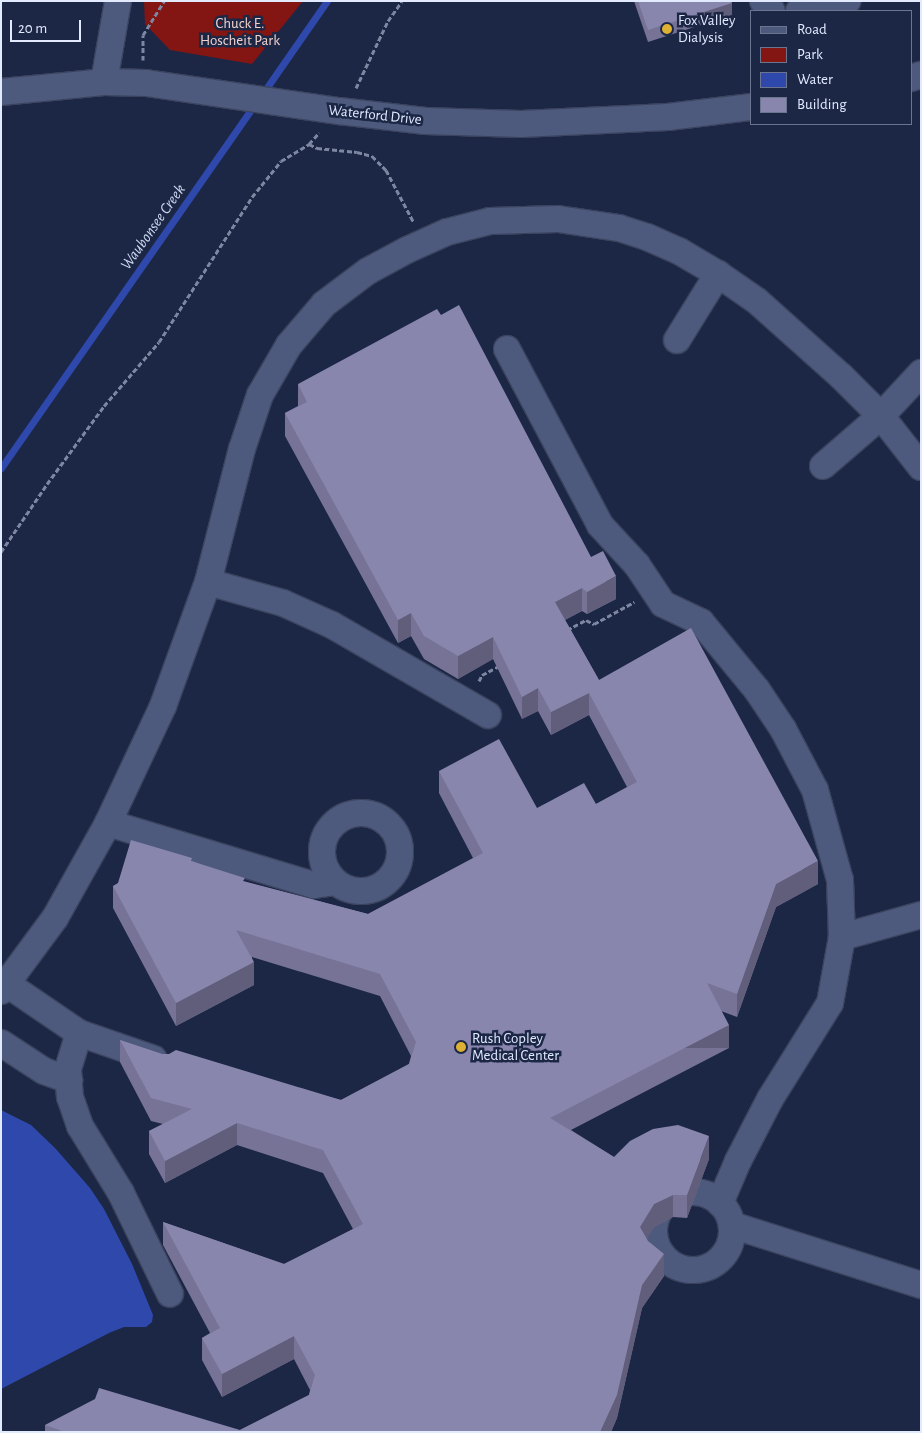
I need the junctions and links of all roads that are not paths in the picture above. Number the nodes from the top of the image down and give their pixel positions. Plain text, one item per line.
1 (118, 1) edge
2 (847, 1) edge
3 (821, 10) edge
4 (104, 82) junction
5 (1, 92) edge
6 (750, 107) edge
7 (718, 274) junction
8 (677, 340) dead end
9 (507, 349) dead end
10 (921, 373) edge
11 (881, 416) junction
12 (822, 466) dead end
13 (921, 467) edge
14 (208, 582) junction
15 (478, 709) road end
16 (108, 823) junction
17 (335, 882) dead end
18 (921, 914) edge
19 (842, 937) junction
20 (4, 987) edge
21 (79, 1034) junction
22 (1, 1043) edge
23 (166, 1062) edge
24 (69, 1080) junction
25 (921, 1284) edge
26 (170, 1294) dead end

1 - 4 street
2 - 3 street
4 - 5 street, Waterford Drive
4 - 6 street, Waterford Drive
7 - 8 street
7 - 11 street
7 - 14 street
9 - 19 street
10 - 11 street
11 - 12 street
11 - 13 street
14 - 15 street
14 - 16 street
16 - 17 street
16 - 20 street
18 - 19 street
19 - 25 street
20 - 21 street
21 - 23 street
21 - 24 street
22 - 24 street
24 - 26 street

